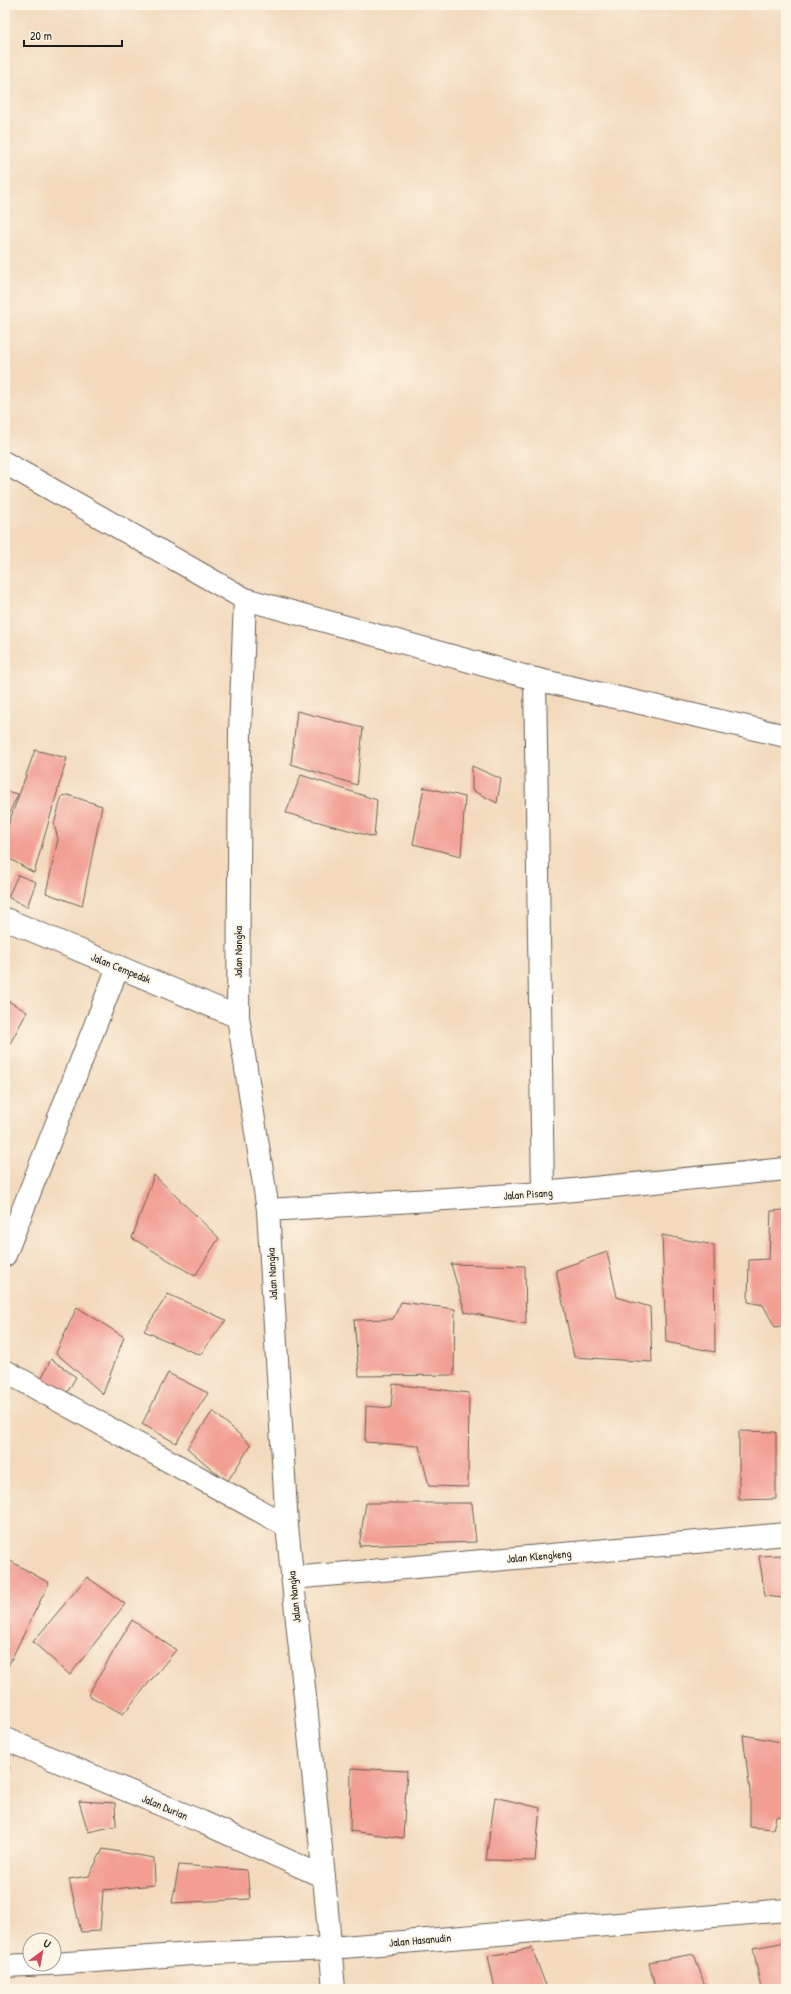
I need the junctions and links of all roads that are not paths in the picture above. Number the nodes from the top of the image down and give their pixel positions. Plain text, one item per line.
1 (5, 463) edge
2 (244, 599) junction
3 (535, 679) junction
4 (786, 736) edge
5 (5, 919) edge
6 (118, 967) junction
7 (238, 1017) junction
8 (786, 1169) edge
9 (543, 1193) junction
10 (268, 1210) junction
11 (5, 1255) edge
12 (5, 1371) edge
13 (287, 1526) junction
14 (786, 1534) edge
15 (292, 1578) junction
16 (5, 1740) edge
17 (324, 1877) junction
18 (786, 1910) edge
19 (331, 1948) junction
20 (62, 1963) edge
21 (22, 1965) edge
22 (5, 1966) edge
23 (334, 1989) edge

1 - 2 street
2 - 3 street
2 - 7 street, Jalan Nangka
3 - 4 street
3 - 9 street
5 - 6 street, Jalan Cempedak
6 - 7 street, Jalan Cempedak
6 - 11 street
7 - 10 street, Jalan Nangka
8 - 9 street, Jalan Pisang
9 - 10 street, Jalan Pisang
10 - 13 street, Jalan Nangka
12 - 13 street
13 - 15 street, Jalan Nangka
14 - 15 street, Jalan Klengkeng
15 - 17 street, Jalan Nangka
16 - 17 street, Jalan Durian
17 - 19 street, Jalan Nangka
18 - 19 street, Jalan Hasanudin
19 - 20 street, Jalan Hasanudin
19 - 23 street, Jalan Nangka
21 - 22 street

